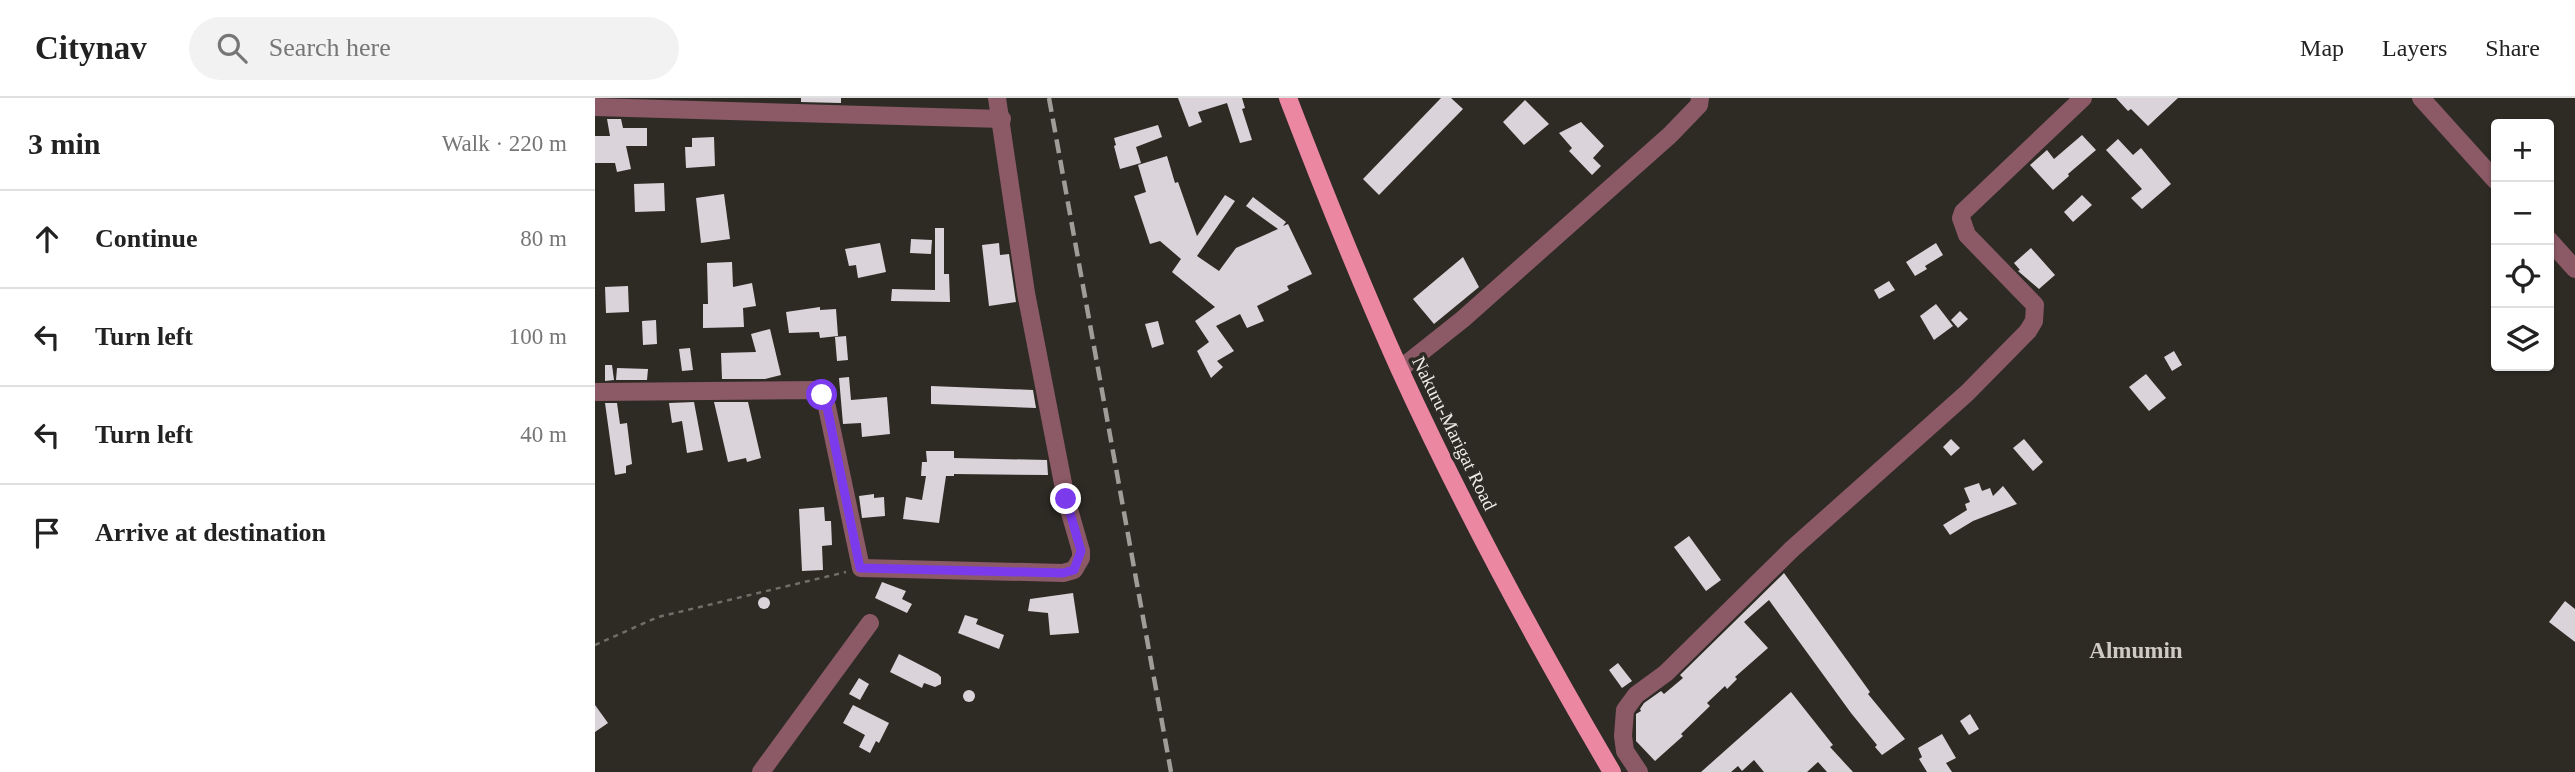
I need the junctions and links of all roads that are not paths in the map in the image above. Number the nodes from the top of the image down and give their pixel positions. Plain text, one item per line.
1 (997, 98) edge
2 (1288, 98) edge
3 (1700, 98) edge
4 (2083, 98) edge
5 (2421, 98) edge
6 (595, 107) edge
7 (1002, 119) junction
8 (2491, 175) edge
9 (2553, 245) edge
10 (2575, 269) edge
11 (1400, 369) junction
12 (595, 392) edge
13 (870, 623) dead end
14 (761, 772) edge
15 (1612, 772) edge
16 (1639, 772) edge

1 - 7 street
2 - 11 main road, Nakuru-Marigat Road
3 - 11 street
4 - 16 street
5 - 8 street
6 - 7 street
7 - 12 street
9 - 10 street
11 - 15 main road, Nakuru-Marigat Road
13 - 14 street

